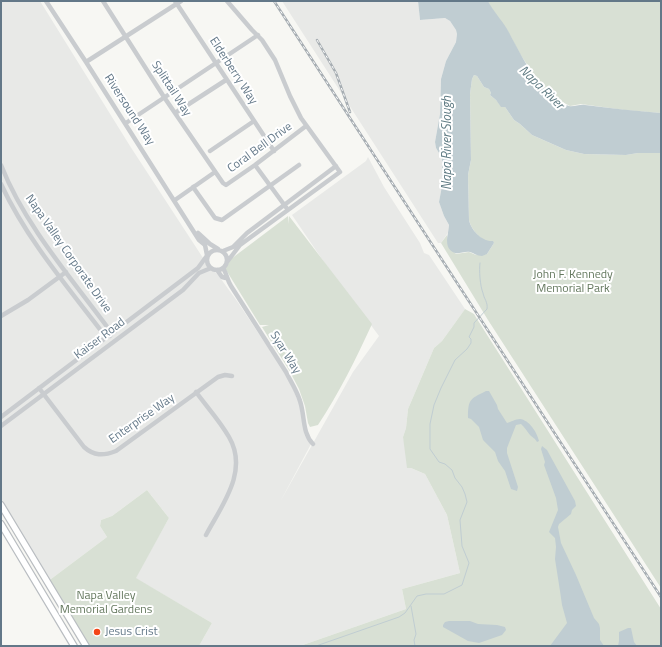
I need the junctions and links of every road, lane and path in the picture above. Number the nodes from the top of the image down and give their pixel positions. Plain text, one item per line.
1 (103, 1) edge
2 (227, 1) edge
3 (48, 2) edge
4 (178, 2) edge
5 (258, 35) junction
6 (126, 37) junction
7 (86, 62) junction
8 (216, 63) junction
9 (226, 80) junction
10 (164, 97) junction
11 (175, 113) junction
12 (254, 121) junction
13 (126, 123) junction
14 (306, 126) junction
15 (210, 151) dead end
16 (274, 151) junction
17 (1, 165) edge
18 (255, 165) junction
19 (298, 165) dead end
20 (336, 166) junction
21 (215, 172) junction
22 (1, 184) edge
23 (226, 185) joint
24 (270, 186) junction
25 (193, 187) junction
26 (175, 200) junction
27 (284, 204) junction
28 (288, 210) junction
29 (195, 231) junction
30 (221, 250) junction
31 (207, 256) junction
32 (227, 262) junction
33 (211, 268) junction
34 (223, 268) junction
35 (216, 270) junction
36 (66, 272) junction
37 (60, 277) junction
38 (226, 278) junction
39 (1, 316) edge
40 (108, 334) junction
41 (113, 341) junction
42 (232, 376) dead end
43 (39, 388) junction
44 (196, 392) junction
45 (44, 395) junction
46 (1, 416) edge
47 (1, 426) edge
48 (313, 444) dead end
49 (1, 505) edge
50 (1, 524) edge
51 (206, 535) dead end
52 (50, 586) junction
53 (42, 592) junction
54 (74, 646) edge
55 (86, 646) edge

1 - 6 street, Splittail Way
2 - 5 street
3 - 7 street, Riversound Way
4 - 6 street
4 - 8 street, Elderberry Way
5 - 8 street
5 - 14 street
6 - 7 street
6 - 10 street, Splittail Way
7 - 13 street, Riversound Way
8 - 9 street, Elderberry Way
8 - 10 street
9 - 11 street
9 - 12 street, Elderberry Way
10 - 11 street, Splittail Way
10 - 13 street
11 - 21 street, Splittail Way
12 - 15 street
12 - 16 street, Elderberry Way
13 - 26 street, Riversound Way
14 - 16 street, Coral Bell Drive
14 - 20 street
16 - 18 street, Coral Bell Drive
17 - 36 street, Napa Valley Corporate Drive
18 - 23 street, Coral Bell Drive
18 - 24 street
19 - 24 street
20 - 27 street
20 - 28 street
21 - 23 street, Splittail Way
21 - 25 street
22 - 37 street, Napa Valley Corporate Drive
24 - 25 street
24 - 27 street
25 - 26 street
26 - 29 street, Riversound Way
27 - 28 street
27 - 30 street
28 - 32 street
29 - 30 street, Riversound Way
29 - 31 street, Riversound Way
30 - 31 street
30 - 32 street
31 - 33 street
31 - 40 street, Kaiser Road
32 - 34 street
33 - 35 street
33 - 41 street, Kaiser Road
34 - 35 street
34 - 38 street, Syar Way
35 - 38 street, Syar Way
36 - 37 street
36 - 40 street, Napa Valley Corporate Drive
37 - 39 street
37 - 40 street, Napa Valley Corporate Drive
38 - 48 street, Syar Way
40 - 41 street, Napa Valley Corporate Drive
40 - 43 street, Kaiser Road
41 - 45 street, Kaiser Road
42 - 44 street, Enterprise Way
43 - 45 street, Enterprise Way
43 - 46 street, Kaiser Road
44 - 45 street, Enterprise Way
44 - 51 street
45 - 47 street, Kaiser Road
49 - 52 main road
50 - 53 main road
52 - 53 street
52 - 55 main road
53 - 54 main road

